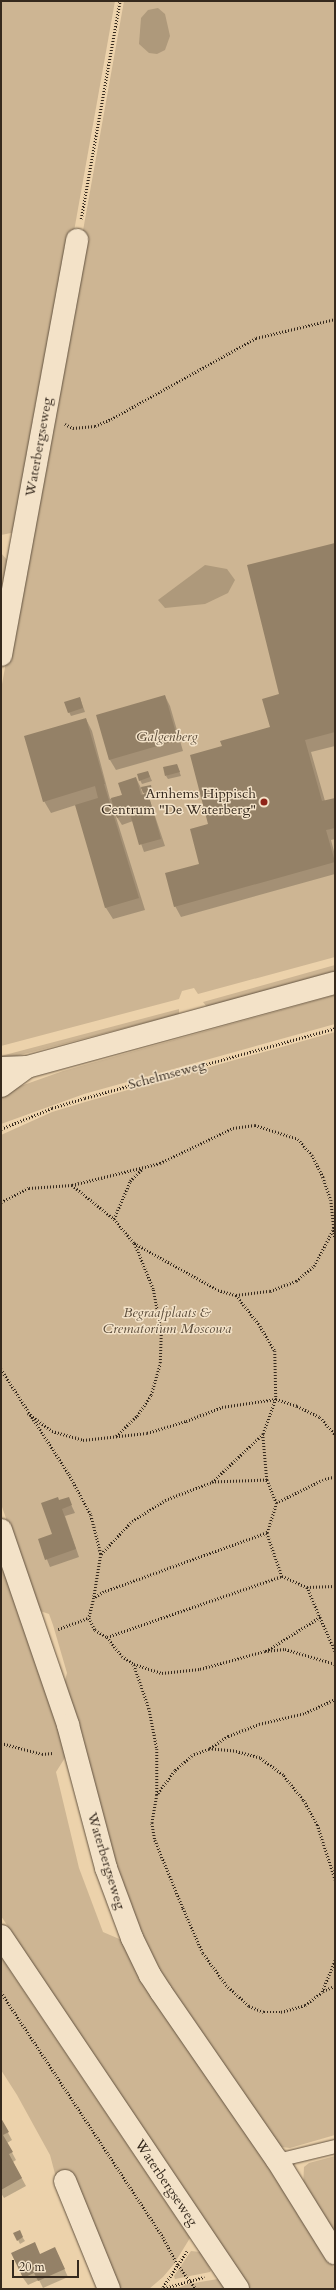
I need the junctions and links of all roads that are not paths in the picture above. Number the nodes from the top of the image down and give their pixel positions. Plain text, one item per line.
1 (77, 240) road end
2 (1, 655) edge
3 (335, 983) edge
4 (27, 1067) junction
5 (1, 1068) edge
6 (1, 1086) edge
7 (1, 1530) edge
8 (1, 1936) edge
9 (335, 2146) edge
10 (277, 2160) junction
11 (65, 2182) dead end
12 (335, 2253) edge
13 (232, 2281) edge
14 (108, 2289) edge

1 - 2 street, Waterbergseweg
3 - 4 street
4 - 5 street
4 - 6 street
7 - 10 street, Waterbergseweg
8 - 13 street, Waterbergseweg
9 - 10 lane
10 - 12 street, Waterbergseweg
11 - 14 street

